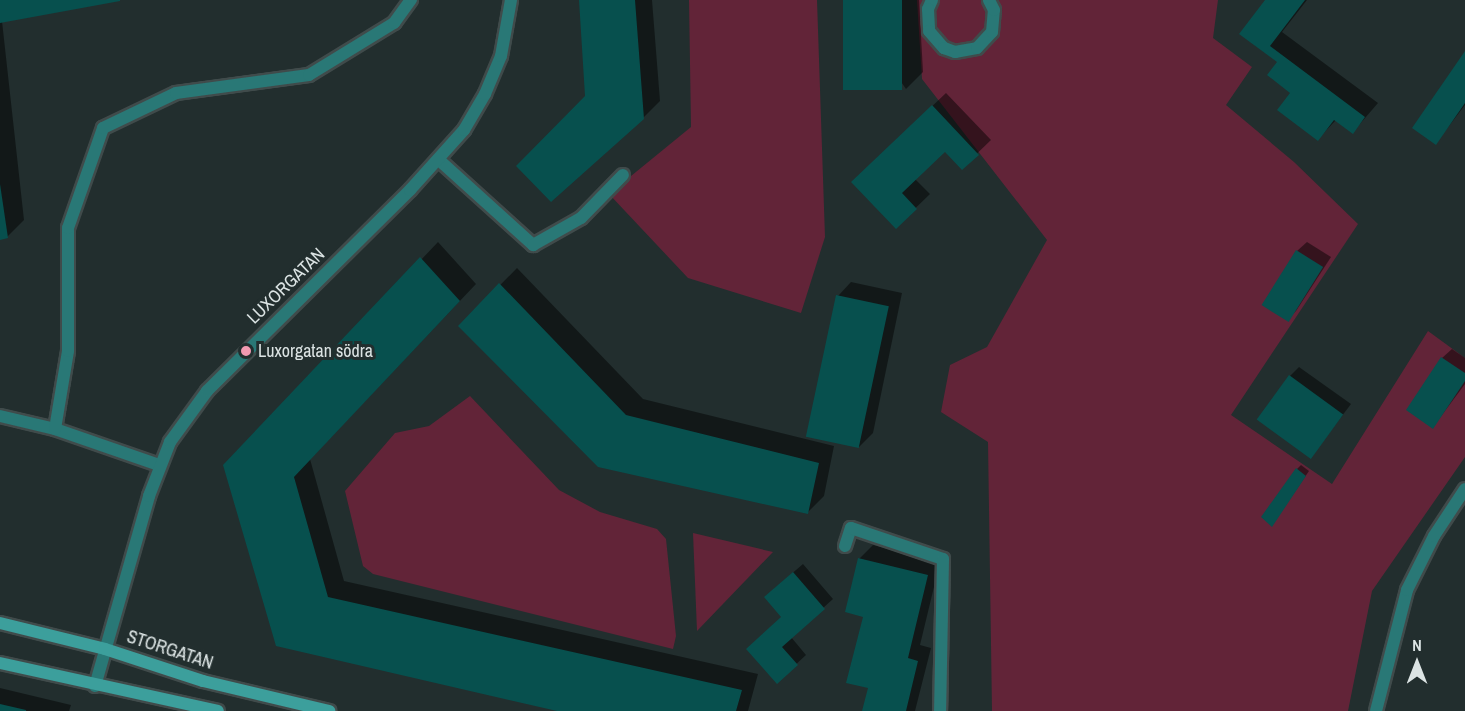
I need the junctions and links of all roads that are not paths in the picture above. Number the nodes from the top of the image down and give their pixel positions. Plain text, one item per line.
1 (411, 0) edge
2 (511, 0) edge
3 (932, 0) edge
4 (990, 0) edge
5 (439, 160) junction
6 (623, 175) dead end
7 (0, 416) edge
8 (55, 429) junction
9 (159, 465) junction
10 (1465, 489) edge
11 (845, 546) dead end
12 (0, 623) edge
13 (105, 649) junction
14 (0, 663) edge
15 (95, 686) junction
16 (218, 711) edge
17 (329, 711) edge
18 (940, 711) edge
19 (1376, 711) edge

1 - 8 street
2 - 5 street, LUXORGATAN
3 - 4 street
5 - 6 street
5 - 9 street, LUXORGATAN
7 - 8 street
8 - 9 street
9 - 13 street, LUXORGATAN
10 - 19 street
11 - 18 street
12 - 13 main road, STORGATAN
13 - 15 street, LUXORGATAN
13 - 17 main road, STORGATAN
14 - 15 main road
15 - 16 main road

